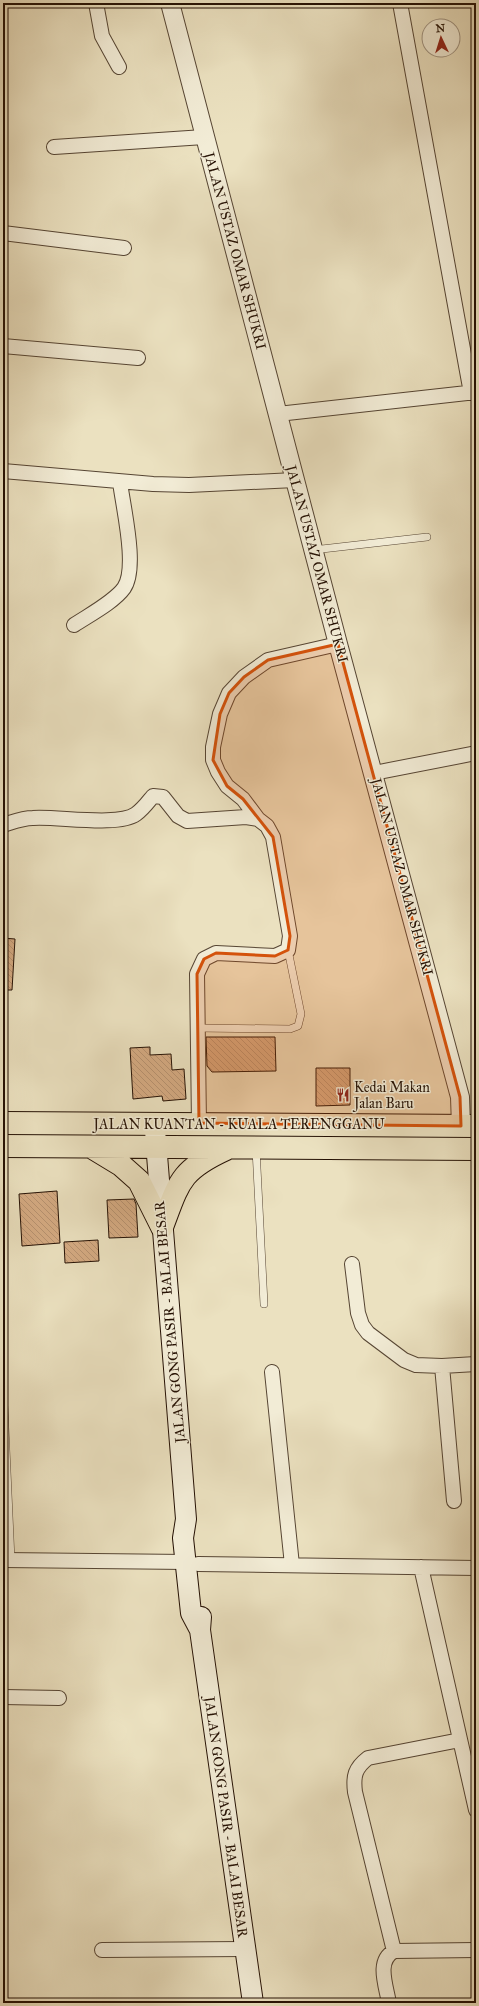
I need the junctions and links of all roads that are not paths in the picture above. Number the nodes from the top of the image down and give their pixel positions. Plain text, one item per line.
1 (96, 3) edge
2 (170, 3) edge
3 (400, 3) edge
4 (119, 66) dead end
5 (204, 137) junction
6 (54, 147) dead end
7 (3, 233) edge
8 (124, 248) dead end
9 (3, 346) edge
10 (138, 358) dead end
11 (473, 392) edge
12 (278, 414) junction
13 (3, 471) edge
14 (295, 480) junction
15 (120, 482) junction
16 (427, 537) dead end
17 (313, 550) junction
18 (74, 625) dead end
19 (338, 644) junction
20 (476, 753) edge
21 (374, 773) junction
22 (258, 819) junction
23 (3, 825) edge
24 (288, 950) junction
25 (198, 1028) junction
26 (3, 1123) edge
27 (199, 1123) junction
28 (155, 1124) junction
29 (469, 1126) edge
30 (3, 1146) edge
31 (230, 1147) junction
32 (255, 1147) junction
33 (93, 1148) junction
34 (156, 1148) junction
35 (476, 1149) edge
36 (162, 1227) junction
37 (352, 1264) dead end
38 (264, 1304) dead end
39 (476, 1364) edge
40 (442, 1366) junction
41 (272, 1372) dead end
42 (4, 1405) dead end
43 (454, 1501) dead end
44 (7, 1560) edge
45 (192, 1563) junction
46 (292, 1565) junction
47 (421, 1567) junction
48 (476, 1568) edge
49 (3, 1697) edge
50 (59, 1698) dead end
51 (460, 1740) junction
52 (476, 1810) edge
53 (244, 1949) junction
54 (102, 1950) dead end
55 (476, 1950) edge
56 (394, 1951) junction
57 (253, 2003) edge
58 (389, 2003) edge

1 - 4 street
2 - 5 street, JALAN USTAZ OMAR SHUKRI
3 - 11 street
5 - 6 street
5 - 12 street, JALAN USTAZ OMAR SHUKRI
7 - 8 street
9 - 10 street
11 - 12 street
12 - 14 street, JALAN USTAZ OMAR SHUKRI
13 - 15 street
14 - 15 street
14 - 17 street, JALAN USTAZ OMAR SHUKRI
15 - 18 street
16 - 17 lane
17 - 19 street, JALAN USTAZ OMAR SHUKRI
19 - 21 street, JALAN USTAZ OMAR SHUKRI
19 - 22 street
20 - 21 street
21 - 29 street, JALAN USTAZ OMAR SHUKRI
22 - 23 street
22 - 24 street
24 - 25 street
24 - 25 lane
25 - 27 street
26 - 28 highway, JALAN KUANTAN - KUALA TERENGGANU
27 - 28 highway, JALAN KUANTAN - KUALA TERENGGANU
27 - 29 highway, JALAN KUANTAN - KUALA TERENGGANU
28 - 34 main road, JALAN GONG PASIR - BALAI BESAR
30 - 33 highway, JALAN KUANTAN - KUALA TERENGGANU
31 - 32 highway, JALAN KUANTAN - KUALA TERENGGANU
31 - 34 highway, JALAN KUANTAN - KUALA TERENGGANU
31 - 36 highway
32 - 35 highway, JALAN KUANTAN - KUALA TERENGGANU
32 - 38 lane
33 - 34 highway, JALAN KUANTAN - KUALA TERENGGANU
33 - 36 highway
34 - 36 main road, JALAN GONG PASIR - BALAI BESAR
36 - 45 main road, JALAN GONG PASIR - BALAI BESAR
37 - 40 street
39 - 40 street
40 - 43 street
41 - 46 street
42 - 44 lane
44 - 45 street
45 - 46 street
45 - 53 main road, JALAN GONG PASIR - BALAI BESAR
46 - 47 street
47 - 48 street
47 - 51 street
49 - 50 street
51 - 52 street
51 - 56 street
53 - 54 street
53 - 57 main road, JALAN GONG PASIR - BALAI BESAR
55 - 56 street
56 - 58 street

